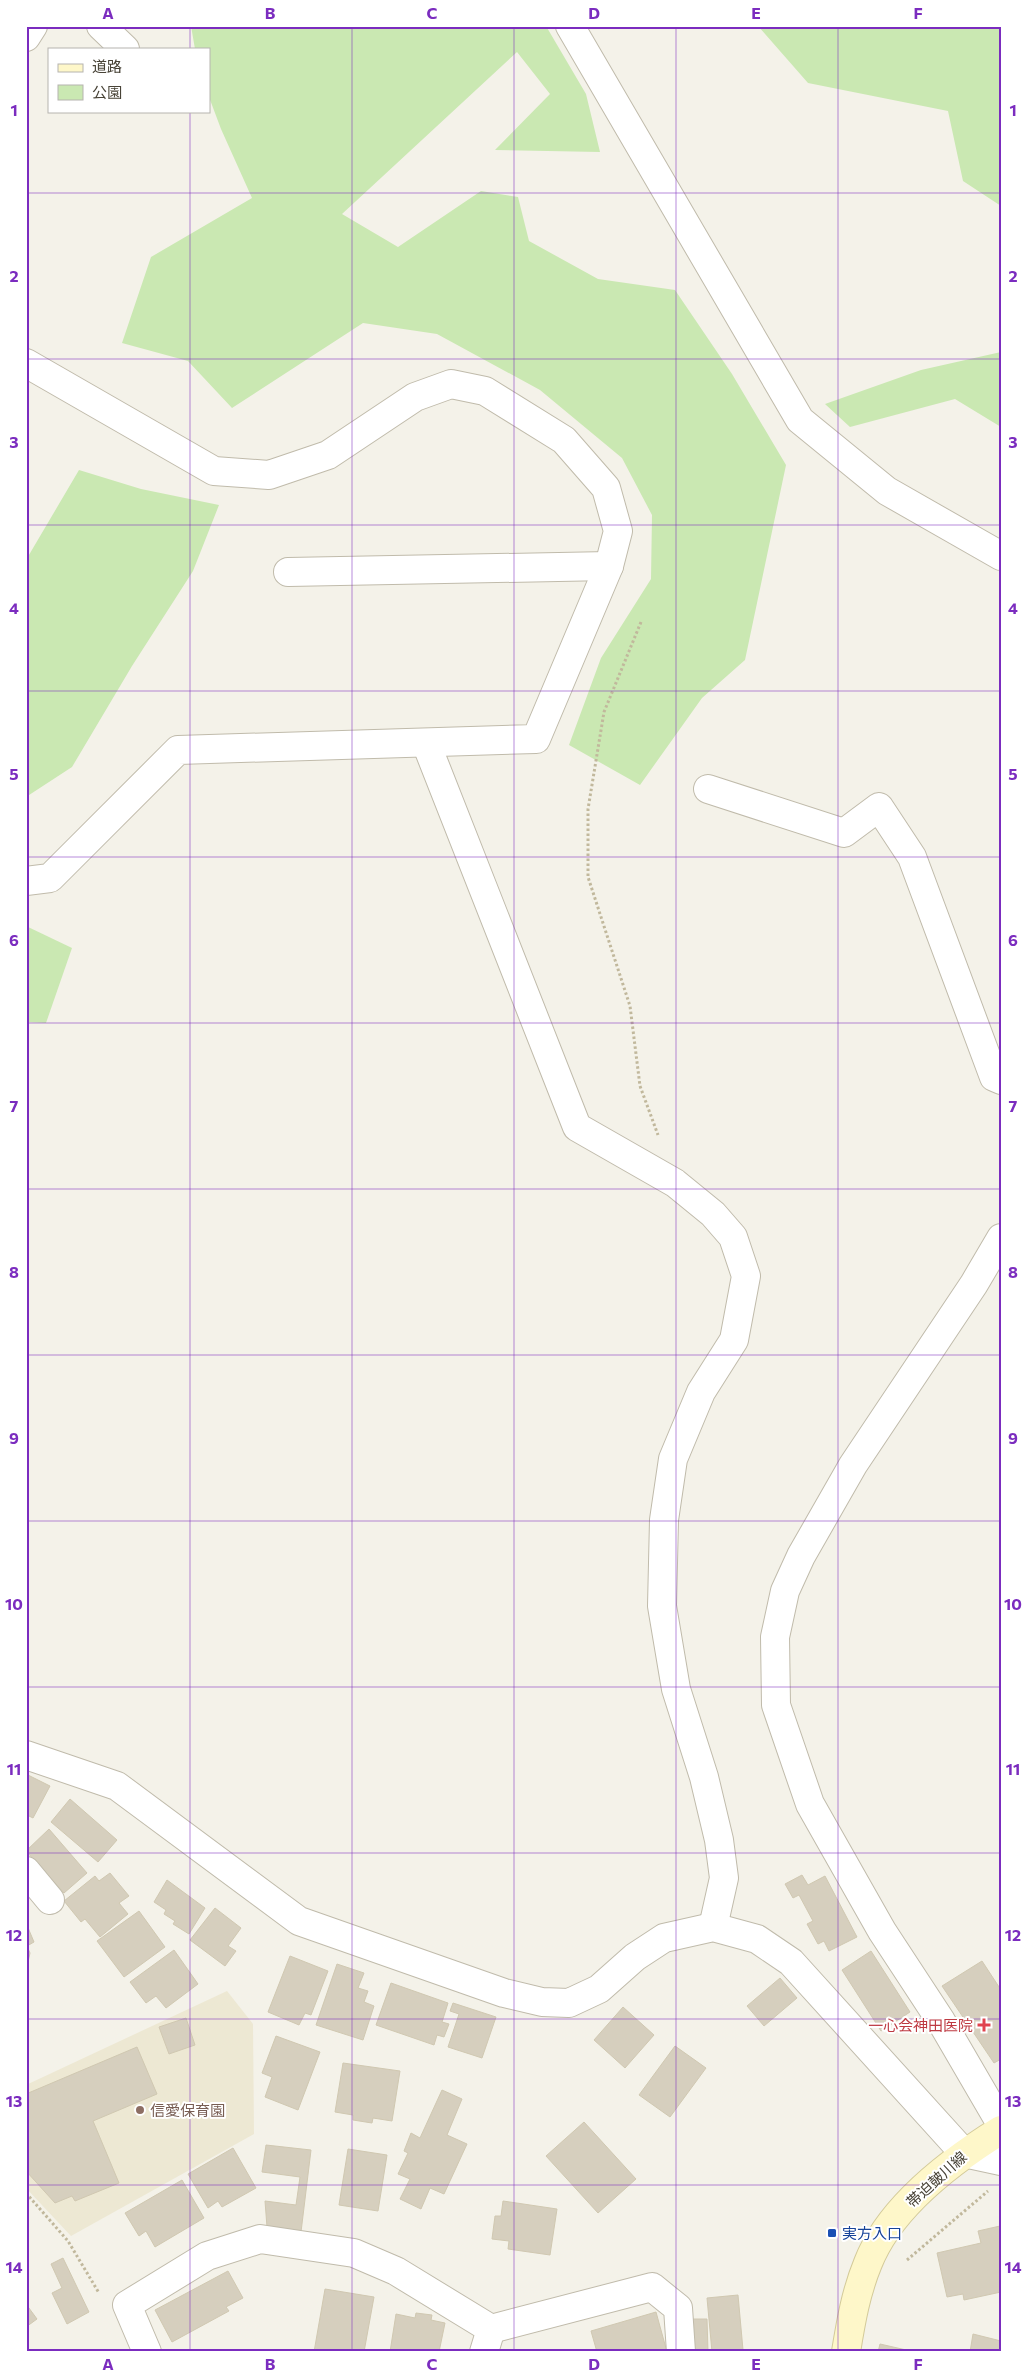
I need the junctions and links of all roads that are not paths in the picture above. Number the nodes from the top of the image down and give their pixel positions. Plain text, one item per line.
1 (33, 26) edge
2 (102, 26) edge
3 (570, 26) edge
4 (26, 37) edge
5 (124, 48) edge
6 (26, 363) edge
7 (1001, 556) edge
8 (609, 566) junction
9 (288, 572) dead end
10 (426, 742) junction
11 (708, 789) dead end
12 (26, 881) edge
13 (1001, 1080) edge
14 (1001, 1238) edge
15 (26, 1756) edge
16 (26, 1871) edge
17 (50, 1900) dead end
18 (713, 1928) junction
19 (1001, 2124) edge
20 (1001, 2130) edge
21 (964, 2153) junction
22 (1001, 2161) edge
23 (487, 2341) edge
24 (147, 2352) edge
25 (681, 2352) edge
26 (846, 2352) edge

1 - 4 street
2 - 5 street
3 - 7 street
6 - 8 street
8 - 9 street
8 - 10 street
10 - 12 street
10 - 18 street
11 - 13 street
14 - 19 street
15 - 18 street
16 - 17 street
18 - 21 street
20 - 21 street, 帯迫皷川線
21 - 22 street
21 - 26 street, 帯迫皷川線
23 - 24 street
23 - 25 street

